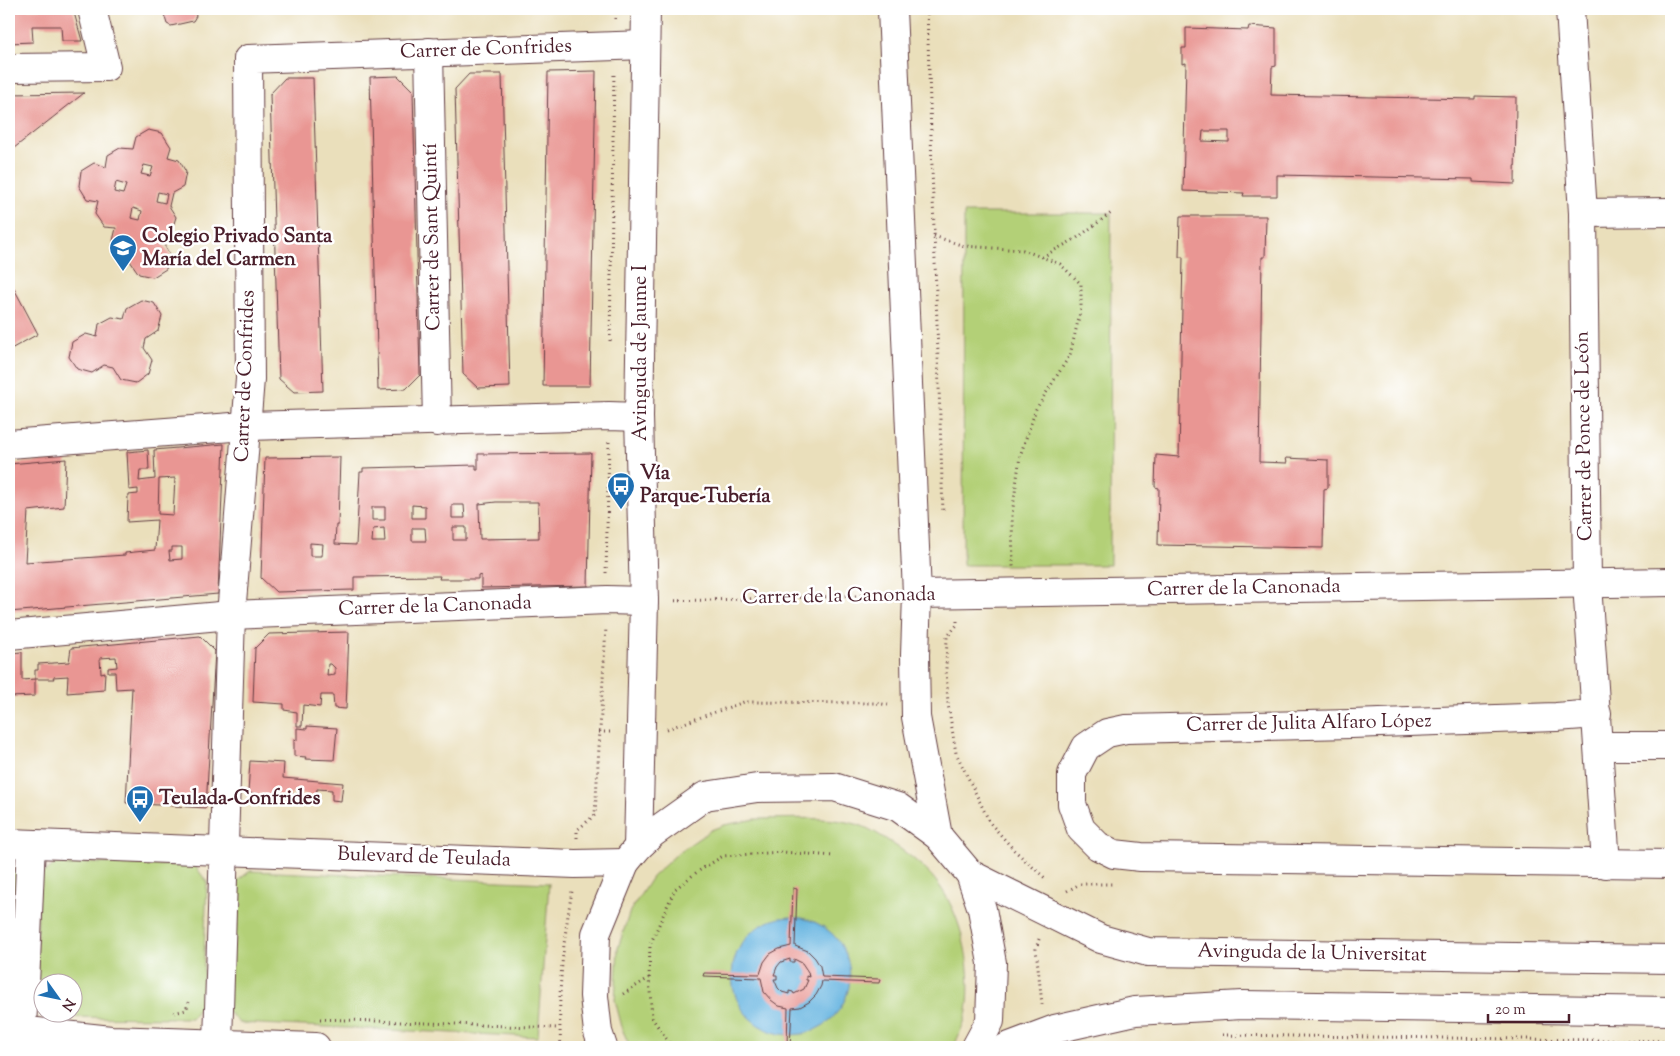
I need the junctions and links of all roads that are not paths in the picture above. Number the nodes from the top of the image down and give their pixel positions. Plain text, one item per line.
1 (92, 9) edge
2 (646, 9) edge
3 (892, 9) edge
4 (1570, 9) edge
5 (645, 45) junction
6 (429, 52) junction
7 (9, 68) edge
8 (1671, 212) edge
9 (1583, 213) junction
10 (639, 417) junction
11 (437, 422) junction
12 (246, 426) junction
13 (9, 444) edge
14 (1671, 582) edge
15 (1586, 584) junction
16 (917, 594) junction
17 (644, 602) junction
18 (231, 615) junction
19 (9, 636) edge
20 (1597, 714) junction
21 (1599, 746) junction
22 (1671, 746) edge
23 (938, 836) junction
24 (20, 843) edge
25 (223, 850) junction
26 (632, 855) junction
27 (1606, 864) junction
28 (1671, 864) edge
29 (970, 874) junction
30 (1671, 959) edge
31 (1671, 1011) edge
32 (17, 1035) edge
33 (218, 1042) junction
34 (110, 1043) edge
35 (316, 1047) edge
36 (603, 1047) edge
37 (976, 1047) edge
38 (1007, 1047) edge

1 - 7 street
2 - 5 street, Avinguda de Jaume I
3 - 16 street
4 - 9 street, Carrer de Ponce de León
5 - 6 street, Carrer de Confrides
5 - 10 street, Avinguda de Jaume I
6 - 11 street, Carrer de Sant Quintí
6 - 12 street, Carrer de Confrides
8 - 9 street
9 - 15 street, Carrer de Ponce de León
10 - 11 street
10 - 17 street, Avinguda de Jaume I
11 - 12 street
12 - 13 street
12 - 18 street, Carrer de Confrides
14 - 15 street, Carrer de la Canonada
15 - 16 street, Carrer de la Canonada
15 - 20 street, Carrer de Ponce de León
16 - 23 street
17 - 18 street, Carrer de la Canonada
17 - 26 street, Avinguda de Jaume I
18 - 19 street, Carrer de la Canonada
18 - 25 street, Carrer de Confrides
20 - 21 street, Carrer de Ponce de León
20 - 27 street, Carrer de Julita Alfaro López
21 - 22 street
21 - 27 street, Carrer de Ponce de León
23 - 26 street
23 - 29 street
24 - 25 street, Bulevard de Teulada
24 - 32 street, Bulevard de Teulada
25 - 26 street, Bulevard de Teulada
25 - 33 street
26 - 36 street
27 - 28 street, Carrer de Julita Alfaro López
29 - 30 street, Avinguda de la Universitat
29 - 37 street
31 - 38 street
32 - 34 street
33 - 34 street
33 - 35 street

